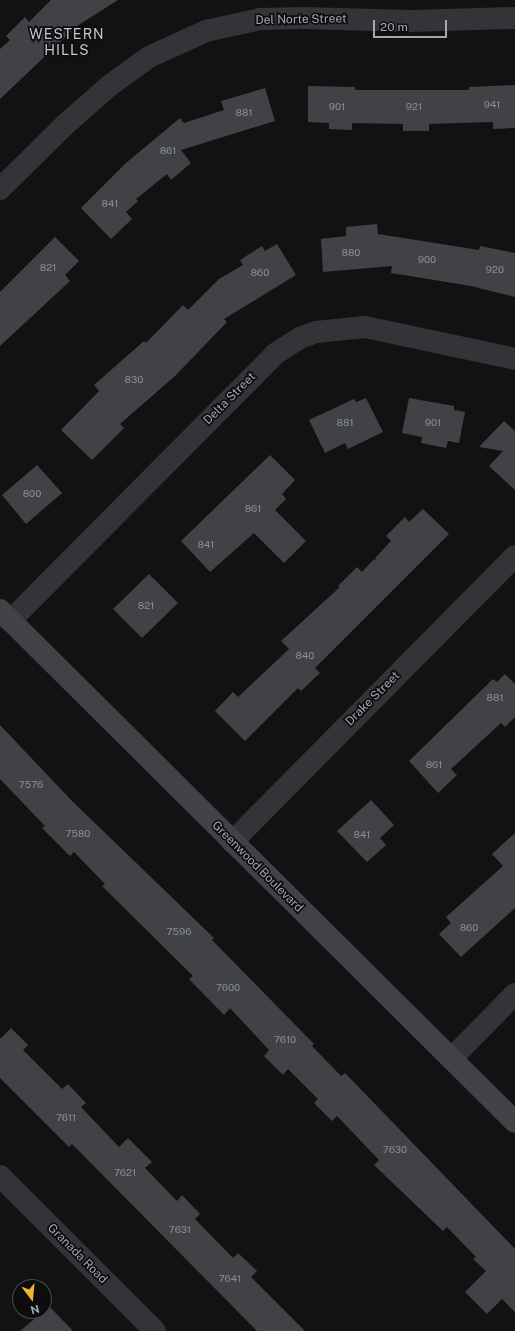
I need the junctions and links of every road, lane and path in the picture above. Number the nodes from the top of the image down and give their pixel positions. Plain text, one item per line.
1 (515, 18) edge
2 (0, 189) edge
3 (515, 359) edge
4 (515, 556) edge
5 (5, 615) edge
6 (232, 842) junction
7 (515, 994) edge
8 (452, 1058) junction
9 (515, 1122) edge
10 (0, 1176) edge
11 (155, 1331) edge

1 - 2 street, Del Norte Street
3 - 5 street, Delta Street
4 - 6 street, Drake Street
5 - 6 street, Greenwood Boulevard
6 - 8 street, Greenwood Boulevard
7 - 8 street
8 - 9 street, Greenwood Boulevard
10 - 11 street, Granada Road

